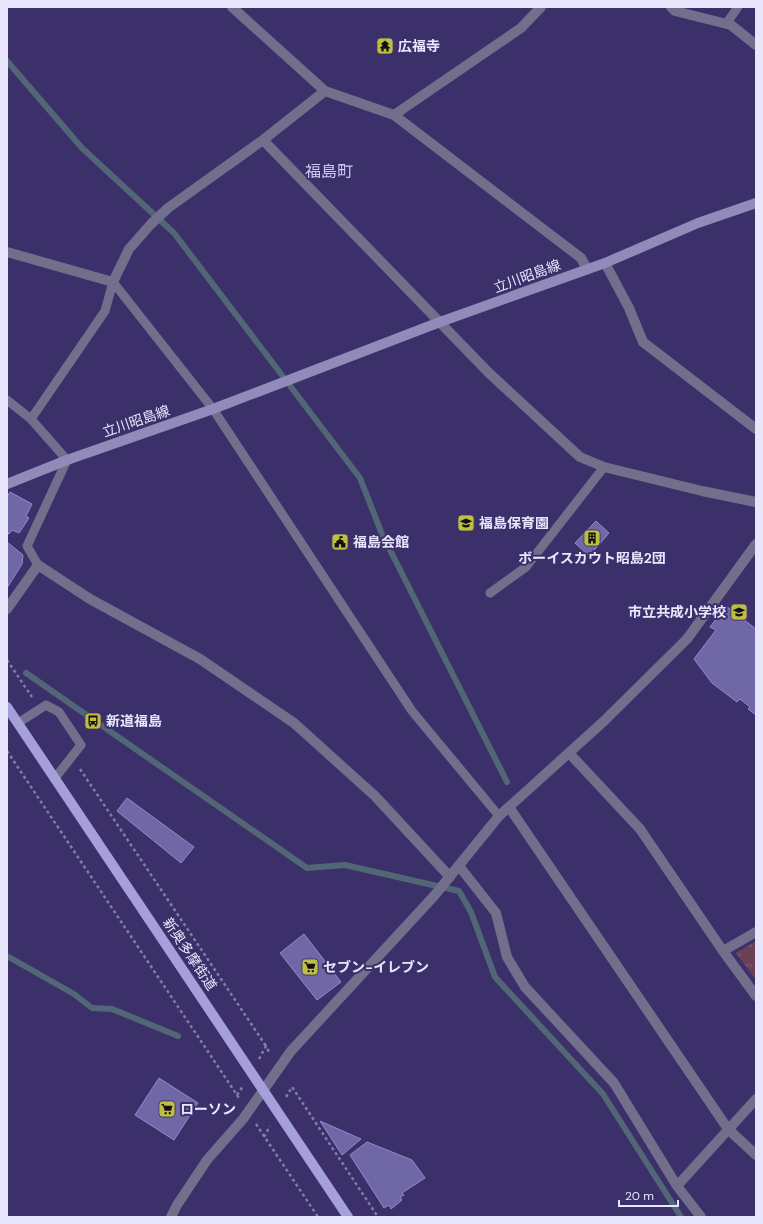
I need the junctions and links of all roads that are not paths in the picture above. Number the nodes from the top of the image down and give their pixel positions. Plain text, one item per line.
1 (232, 7) edge
2 (541, 7) edge
3 (671, 7) edge
4 (738, 7) edge
5 (726, 24) junction
6 (756, 45) edge
7 (325, 91) junction
8 (394, 115) junction
9 (263, 140) junction
10 (756, 202) edge
11 (7, 252) edge
12 (605, 263) junction
13 (586, 269) junction
14 (112, 282) junction
15 (440, 322) junction
16 (7, 400) edge
17 (214, 409) junction
18 (31, 419) junction
19 (756, 429) edge
20 (67, 460) junction
21 (604, 467) junction
22 (7, 484) edge
23 (756, 502) edge
24 (756, 544) edge
25 (38, 565) junction
26 (490, 593) dead end
27 (7, 609) edge
28 (7, 707) edge
29 (18, 723) junction
30 (569, 753) junction
31 (55, 778) junction
32 (509, 807) junction
33 (499, 816) junction
34 (459, 866) junction
35 (448, 879) junction
36 (756, 932) edge
37 (723, 951) junction
38 (756, 996) edge
39 (264, 1090) junction
40 (756, 1099) edge
41 (728, 1129) junction
42 (756, 1155) edge
43 (677, 1186) junction
44 (171, 1217) edge
45 (348, 1217) edge
46 (701, 1217) edge

1 - 7 street
2 - 8 street
3 - 5 street
4 - 5 lane
5 - 6 street
7 - 8 street
7 - 9 street
8 - 13 street
9 - 14 street
9 - 15 street
10 - 12 main road, 立川昭島線
11 - 14 street
12 - 13 main road, 立川昭島線
12 - 19 street
13 - 15 main road, 立川昭島線
14 - 17 lane
14 - 18 lane
15 - 17 main road, 立川昭島線
15 - 21 street
16 - 18 lane
17 - 20 main road, 立川昭島線
17 - 33 lane
18 - 20 lane
20 - 22 main road, 立川昭島線
20 - 25 lane
21 - 23 street
21 - 26 lane
24 - 30 street
25 - 27 street
25 - 35 street
28 - 29 main road, 新奥多摩街道
29 - 31 main road, 新奥多摩街道
29 - 31 lane
30 - 32 street
30 - 37 street
31 - 39 main road, 新奥多摩街道
32 - 33 street
32 - 41 street
33 - 34 street
34 - 35 street
34 - 43 street
35 - 39 street
36 - 37 street
37 - 38 street
39 - 44 street
39 - 45 main road, 新奥多摩街道
40 - 41 street
41 - 42 street
41 - 43 street
43 - 46 street

